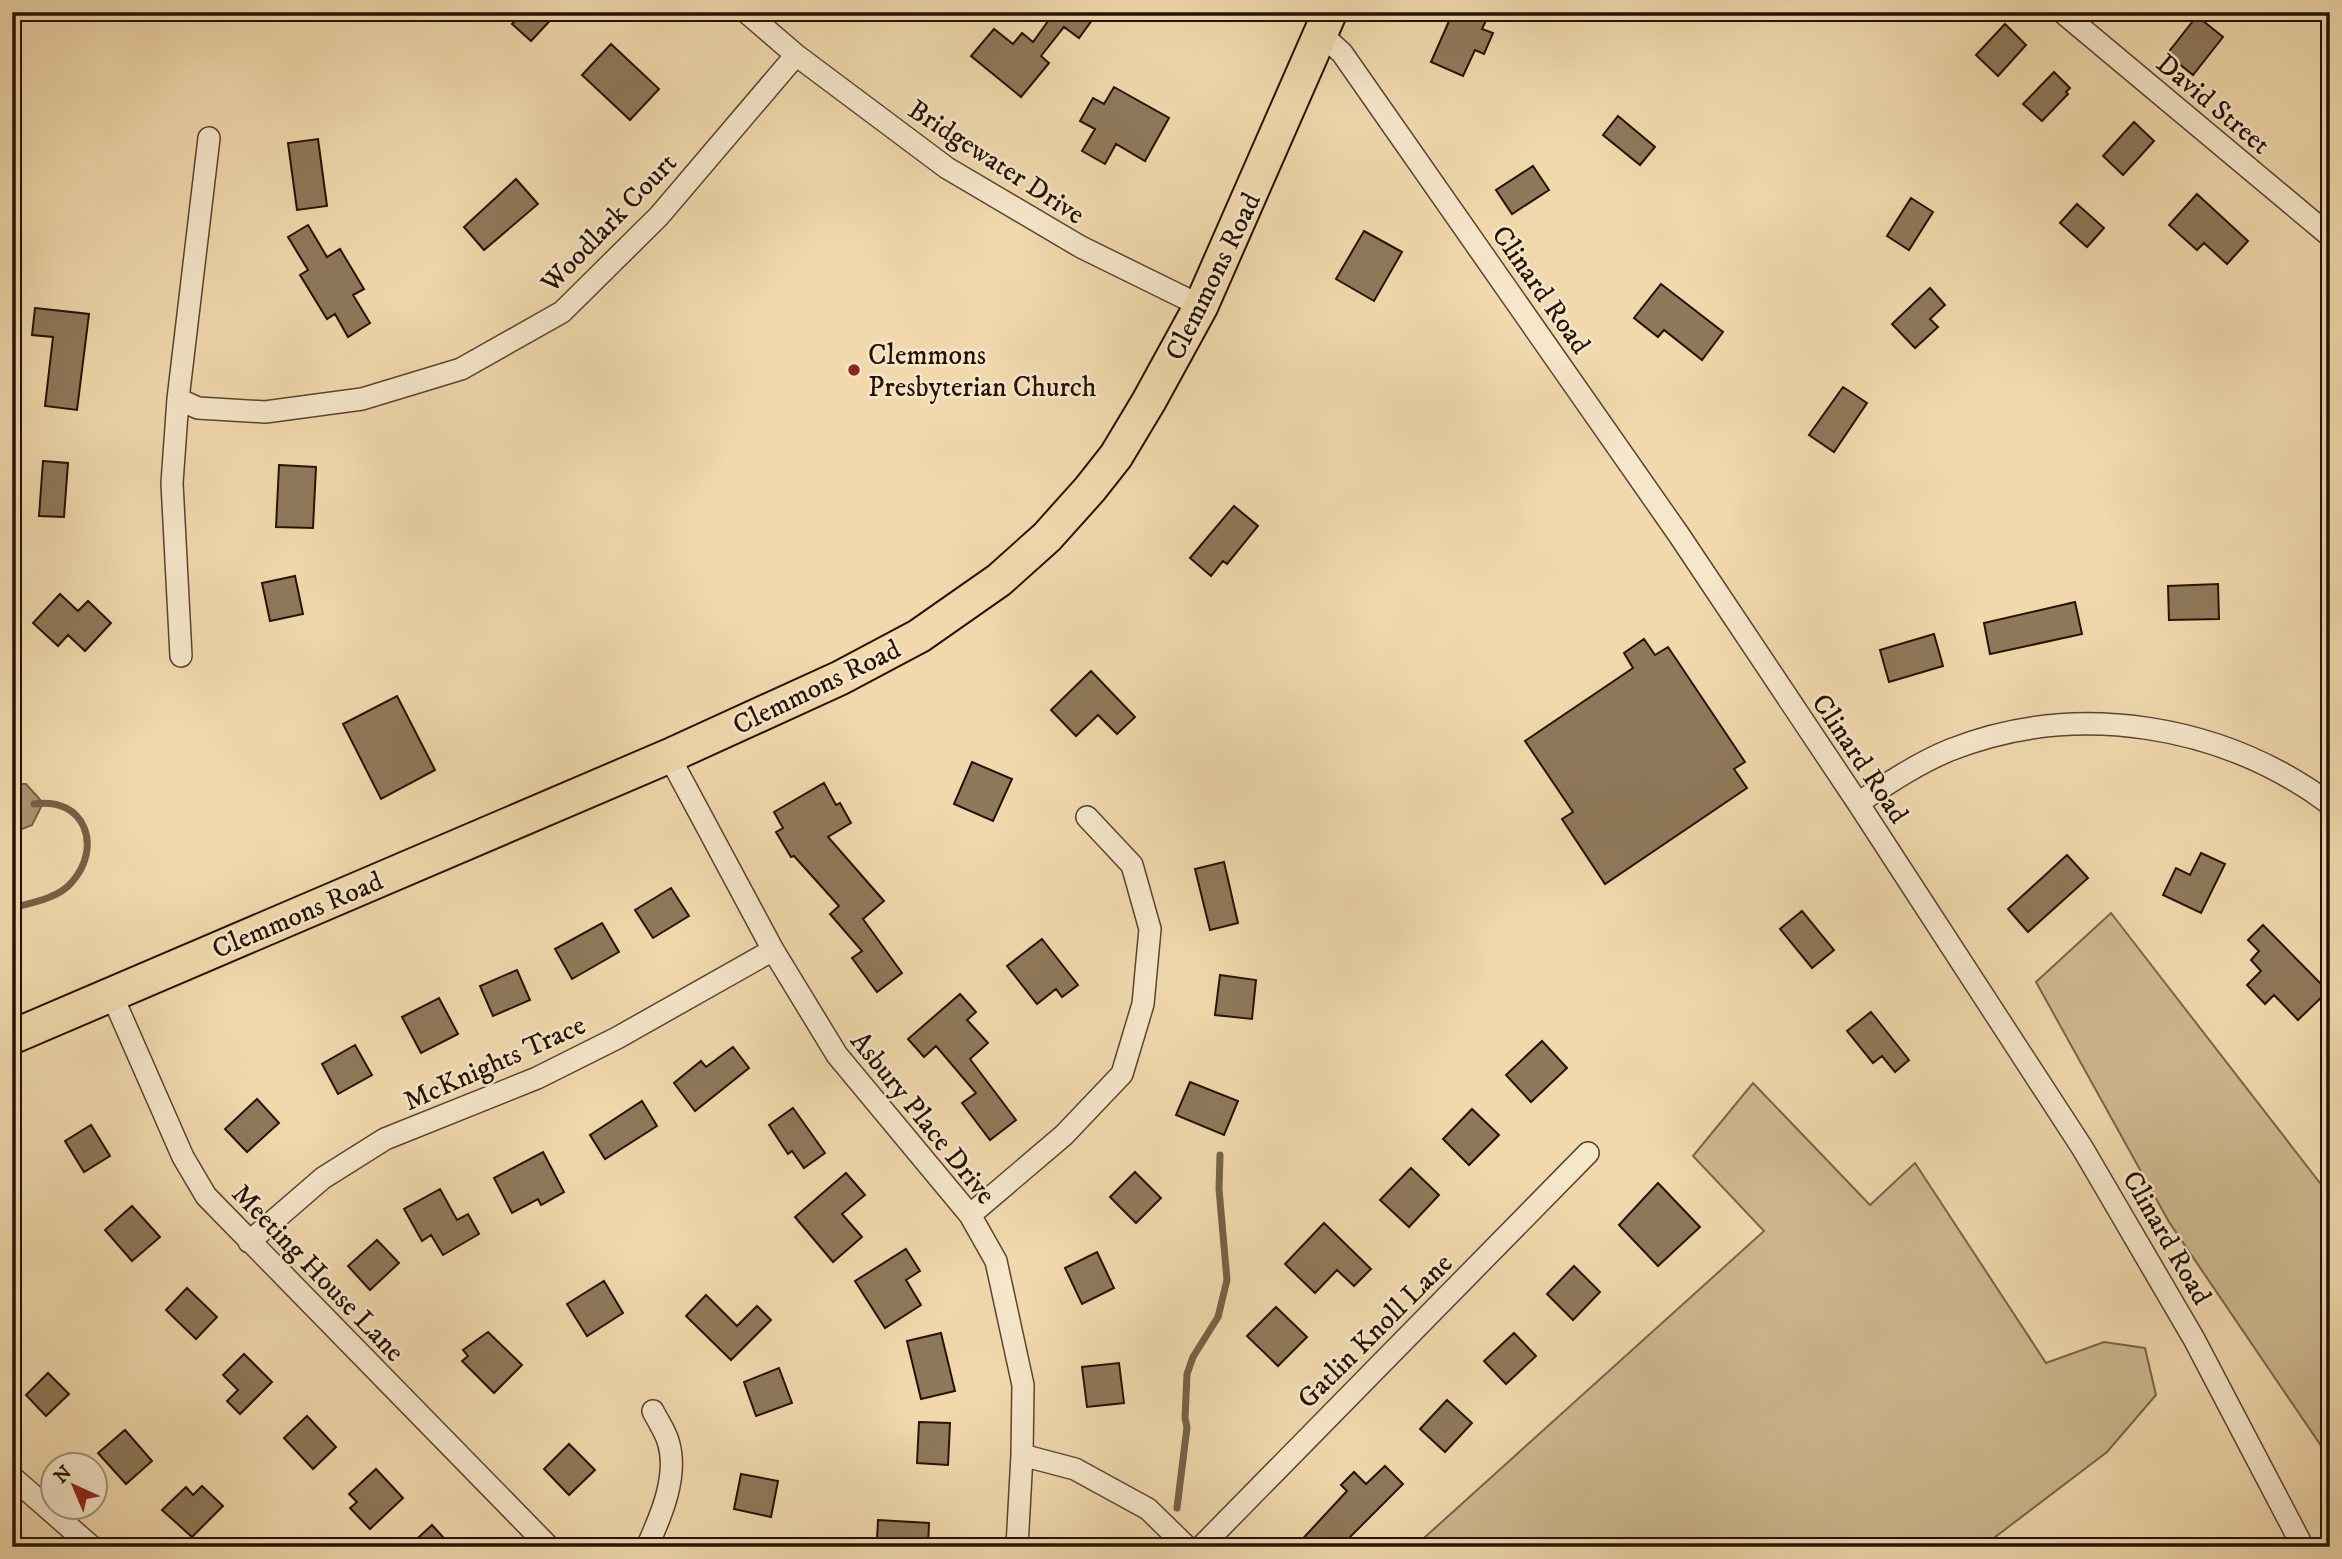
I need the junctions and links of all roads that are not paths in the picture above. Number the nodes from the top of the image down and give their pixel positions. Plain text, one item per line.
1 (746, 12) edge
2 (2062, 12) edge
3 (1326, 23) edge
4 (796, 55) junction
5 (209, 138) dead end
6 (2330, 236) edge
7 (1201, 306) junction
8 (178, 399) junction
9 (181, 656) dead end
10 (669, 755) junction
11 (1858, 803) junction
12 (2330, 804) edge
13 (1087, 817) dead end
14 (773, 950) junction
15 (111, 993) junction
16 (12, 1037) edge
17 (1588, 1153) dead end
18 (970, 1215) junction
19 (249, 1242) junction
20 (653, 1411) dead end
21 (1022, 1455) junction
22 (12, 1476) edge
23 (92, 1547) edge
24 (549, 1547) edge
25 (647, 1547) edge
26 (1017, 1547) edge
27 (1187, 1547) edge
28 (1201, 1547) edge
29 (2303, 1547) edge

1 - 4 street, Bridgewater Drive
2 - 6 street, David Street
3 - 7 main road, Clemmons Road
3 - 11 street, Clinard Road
4 - 7 street, Bridgewater Drive
4 - 8 street, Woodlark Court
5 - 8 street
7 - 10 main road, Clemmons Road
8 - 9 street
10 - 14 street, Asbury Place Drive
10 - 15 main road, Clemmons Road
11 - 12 street
11 - 29 street, Clinard Road
13 - 18 street
14 - 18 street, Asbury Place Drive
14 - 19 street, McKnights Trace
15 - 16 main road, Clemmons Road
15 - 19 street, Meeting House Lane
17 - 28 street, Gatlin Knoll Lane
18 - 21 street, Asbury Place Drive
19 - 24 street, Meeting House Lane
20 - 25 street
21 - 26 street, Asbury Place Drive
21 - 27 street
22 - 23 street

